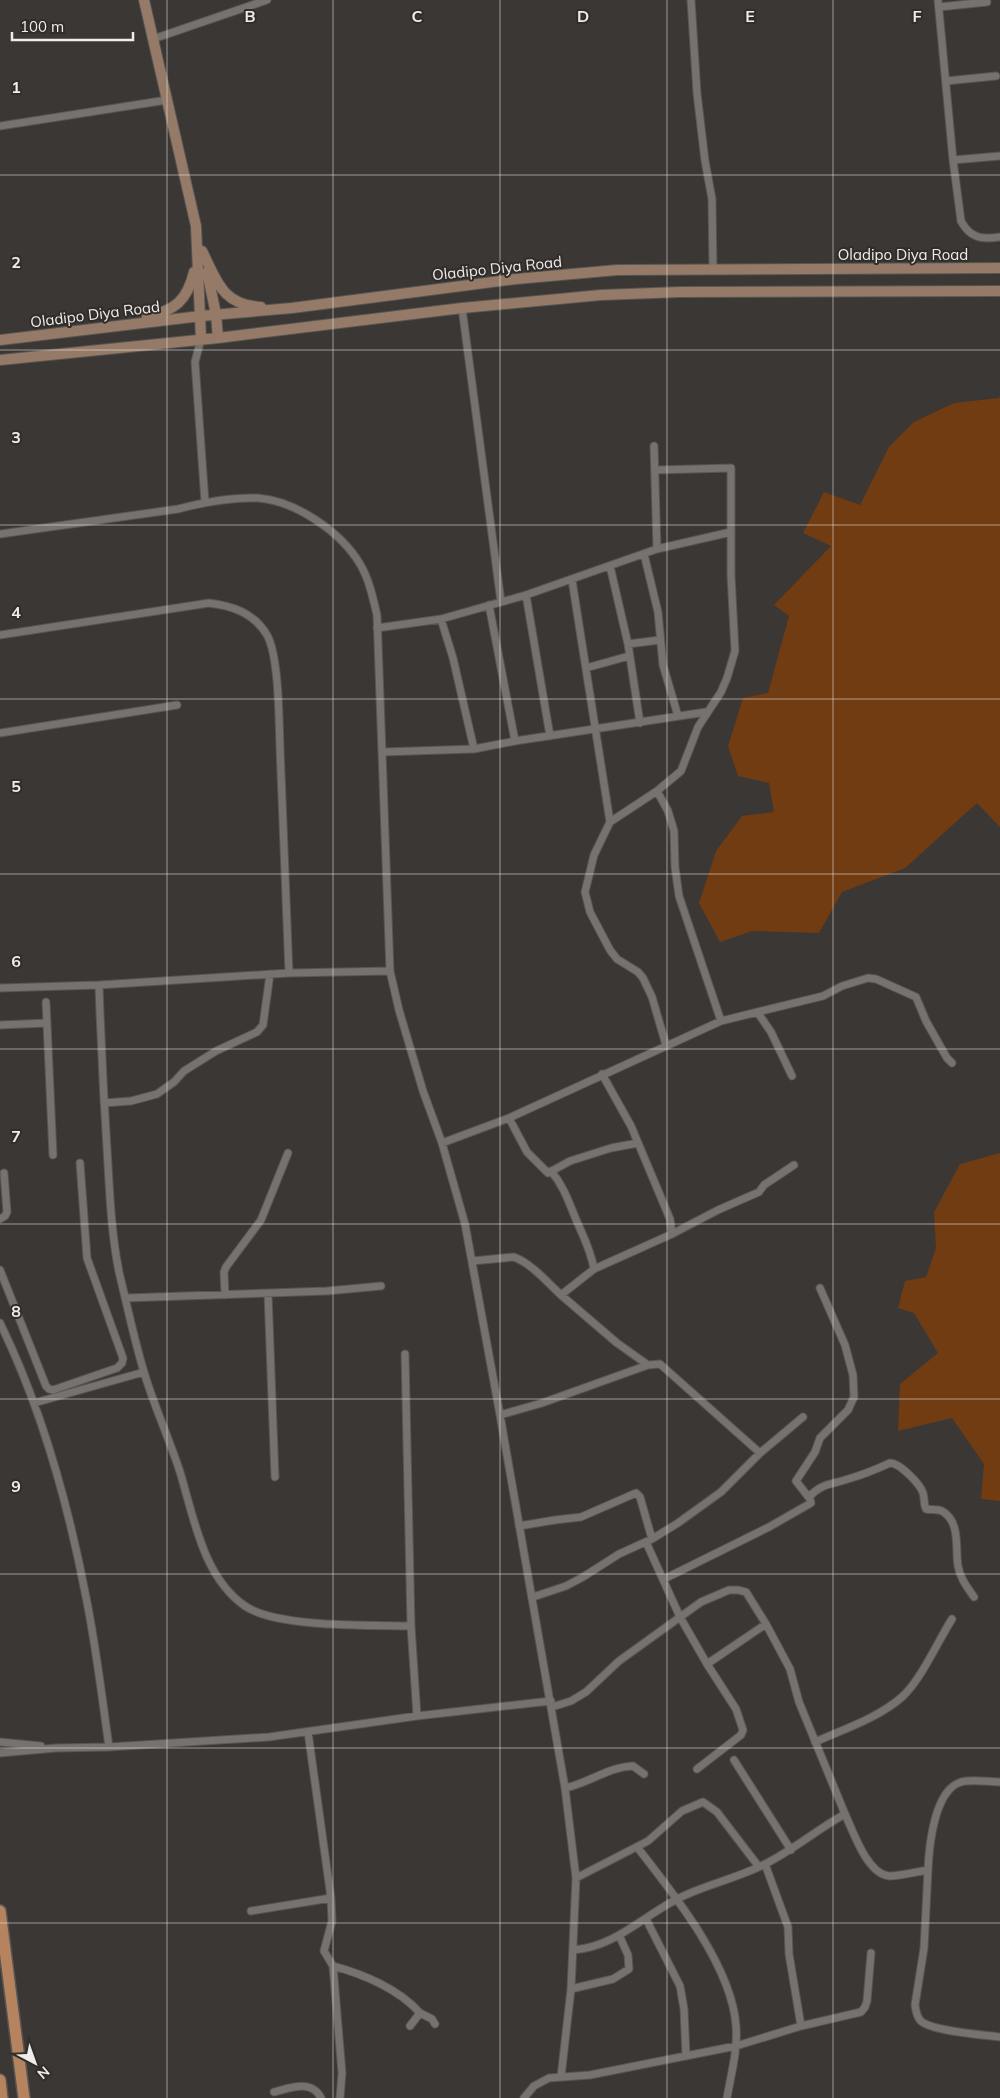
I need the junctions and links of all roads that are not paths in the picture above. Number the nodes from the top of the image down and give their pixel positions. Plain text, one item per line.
1 (144, 0) edge
2 (267, 0) edge
3 (691, 0) edge
4 (987, 2) dead end
5 (939, 4) edge
6 (153, 39) junction
7 (996, 76) dead end
8 (946, 81) junction
9 (167, 100) junction
10 (0, 126) edge
11 (1000, 156) edge
12 (953, 160) junction
13 (1000, 237) edge
14 (199, 252) junction
15 (1000, 268) edge
16 (713, 270) junction
17 (1000, 292) edge
18 (292, 308) junction
19 (462, 308) junction
20 (216, 314) junction
21 (201, 316) junction
22 (120, 326) junction
23 (218, 338) junction
24 (200, 339) junction
25 (0, 340) edge
26 (0, 360) edge
27 (654, 446) dead end
28 (655, 470) junction
29 (205, 502) junction
30 (731, 532) junction
31 (0, 534) edge
32 (656, 549) junction
33 (644, 554) junction
34 (610, 566) junction
35 (572, 580) junction
36 (526, 594) junction
37 (501, 602) junction
38 (489, 605) junction
39 (441, 619) junction
40 (377, 628) junction
41 (0, 635) edge
42 (660, 640) junction
43 (628, 644) junction
44 (629, 656) junction
45 (586, 668) junction
46 (177, 705) dead end
47 (706, 712) junction
48 (678, 716) junction
49 (640, 723) junction
50 (596, 730) junction
51 (0, 733) edge
52 (550, 736) junction
53 (515, 741) junction
54 (474, 749) junction
55 (382, 752) junction
56 (657, 791) junction
57 (610, 822) junction
58 (390, 971) junction
59 (289, 972) junction
60 (270, 974) junction
61 (99, 985) junction
62 (0, 988) edge
63 (46, 1002) dead end
64 (758, 1013) junction
65 (721, 1022) junction
66 (47, 1023) junction
67 (0, 1025) edge
68 (666, 1046) junction
69 (952, 1064) dead end
70 (602, 1074) junction
71 (792, 1076) dead end
72 (104, 1103) junction
73 (509, 1118) junction
74 (442, 1143) junction
75 (638, 1143) junction
76 (288, 1153) dead end
77 (53, 1155) dead end
78 (80, 1163) dead end
79 (794, 1164) dead end
80 (551, 1171) junction
81 (4, 1174) dead end
82 (0, 1219) edge
83 (672, 1234) junction
84 (472, 1261) junction
85 (594, 1269) junction
86 (0, 1270) edge
87 (381, 1286) dead end
88 (820, 1288) dead end
89 (268, 1294) junction
90 (224, 1295) junction
91 (561, 1295) junction
92 (126, 1298) junction
93 (0, 1322) edge
94 (405, 1354) dead end
95 (648, 1366) junction
96 (144, 1372) junction
97 (34, 1403) junction
98 (500, 1414) junction
99 (803, 1417) dead end
100 (760, 1453) junction
101 (275, 1477) dead end
102 (809, 1498) junction
103 (520, 1526) junction
104 (649, 1540) junction
105 (664, 1579) junction
106 (974, 1597) dead end
107 (533, 1598) junction
108 (680, 1616) junction
109 (952, 1619) dead end
110 (766, 1624) junction
111 (411, 1626) junction
112 (707, 1664) junction
113 (551, 1704) junction
114 (417, 1716) junction
115 (308, 1732) junction
116 (0, 1742) edge
117 (815, 1742) junction
118 (109, 1747) junction
119 (56, 1748) junction
120 (0, 1753) edge
121 (734, 1760) dead end
122 (697, 1769) dead end
123 (644, 1774) dead end
124 (1000, 1782) edge
125 (565, 1788) junction
126 (845, 1814) junction
127 (637, 1847) junction
128 (791, 1850) junction
129 (762, 1866) junction
130 (928, 1870) junction
131 (576, 1878) junction
132 (332, 1898) junction
133 (677, 1899) junction
134 (251, 1910) dead end
135 (0, 1911) edge
136 (646, 1919) junction
137 (619, 1935) junction
138 (574, 1950) junction
139 (871, 1953) dead end
140 (333, 1966) junction
141 (571, 1989) junction
142 (420, 2013) junction
143 (435, 2024) dead end
144 (410, 2026) dead end
145 (801, 2026) junction
146 (1000, 2037) edge
147 (736, 2046) junction
148 (686, 2056) junction
149 (561, 2077) junction
150 (0, 2080) edge
151 (274, 2092) dead end
152 (2, 2098) edge
153 (24, 2098) edge
154 (321, 2098) edge
155 (340, 2098) edge
156 (524, 2098) edge
157 (727, 2098) edge

1 - 6 main road
2 - 6 street
3 - 16 street
4 - 5 street
5 - 8 street
6 - 9 main road
7 - 8 street
8 - 12 street
9 - 10 street
9 - 14 main road
11 - 12 street
12 - 13 street
14 - 18 main road
14 - 20 main road
14 - 21 main road
14 - 22 main road
15 - 16 main road, Oladipo Diya Road
16 - 18 main road, Oladipo Diya Road
17 - 19 main road
18 - 20 main road, Oladipo Diya Road
19 - 23 main road
19 - 37 street
20 - 21 main road, Oladipo Diya Road
20 - 23 main road
21 - 22 main road, Oladipo Diya Road
21 - 24 main road
22 - 25 main road, Oladipo Diya Road
23 - 24 main road
24 - 26 main road
24 - 29 street
27 - 28 street
28 - 30 street
28 - 32 street
29 - 31 street
29 - 40 street
30 - 32 street
30 - 47 street
32 - 33 street
33 - 34 street
33 - 42 street
34 - 35 street
34 - 43 street
35 - 36 street
35 - 45 street
36 - 37 street
36 - 52 street
37 - 38 street
38 - 39 street
38 - 53 street
39 - 40 street
39 - 54 street
40 - 55 street
41 - 59 street
42 - 43 street
42 - 48 street
43 - 44 street
44 - 45 street
44 - 49 street
45 - 50 street
46 - 51 street
47 - 48 street
47 - 56 street
48 - 49 street
49 - 50 street
50 - 52 street
50 - 57 street
52 - 53 street
53 - 54 street
54 - 55 street
55 - 58 street
56 - 57 street
56 - 65 street
57 - 68 street
58 - 59 street
58 - 74 street
59 - 60 street
60 - 61 street
60 - 72 street
61 - 62 street
61 - 72 street
63 - 66 street
64 - 65 street
64 - 69 street
64 - 71 street
65 - 68 street
66 - 67 street
66 - 77 street
68 - 70 street
70 - 73 street
70 - 75 street
72 - 92 street
73 - 74 street
73 - 80 street
74 - 84 street
75 - 80 street
75 - 83 street
76 - 90 street
78 - 86 street
79 - 83 street
80 - 85 street
81 - 82 street
83 - 85 street
84 - 91 street
84 - 98 street
85 - 91 street
87 - 89 street
88 - 102 street
89 - 90 street
89 - 101 street
90 - 92 street
91 - 95 street
92 - 96 street
93 - 97 street
94 - 111 street
95 - 98 street
95 - 100 street
96 - 97 street
96 - 111 street
97 - 118 street
98 - 103 street
99 - 100 street
100 - 104 street
102 - 105 street
102 - 106 street
103 - 104 street
103 - 107 street
104 - 105 street
104 - 107 street
105 - 108 street
107 - 113 street
108 - 110 street
108 - 112 street
108 - 113 street
109 - 117 street
110 - 112 street
110 - 117 street
111 - 114 street
112 - 122 street
113 - 114 street
113 - 125 street
114 - 115 street
115 - 118 street
115 - 132 street
116 - 119 street
117 - 126 street
118 - 119 street
119 - 120 street
121 - 128 street
123 - 125 street
124 - 130 street
125 - 131 street
126 - 128 street
126 - 130 street
127 - 129 street
127 - 131 street
127 - 133 street
128 - 129 street
129 - 133 street
129 - 145 street
130 - 146 street
131 - 138 street
132 - 134 street
132 - 140 street
133 - 136 street
133 - 147 street
135 - 153 main road
136 - 137 street
136 - 148 street
137 - 138 street
137 - 141 street
138 - 141 street
139 - 145 street
140 - 142 street
140 - 155 street
141 - 149 street
142 - 143 street
142 - 144 street
145 - 147 street
147 - 148 street
147 - 157 street
148 - 149 street
149 - 156 street
150 - 152 main road
151 - 154 street

